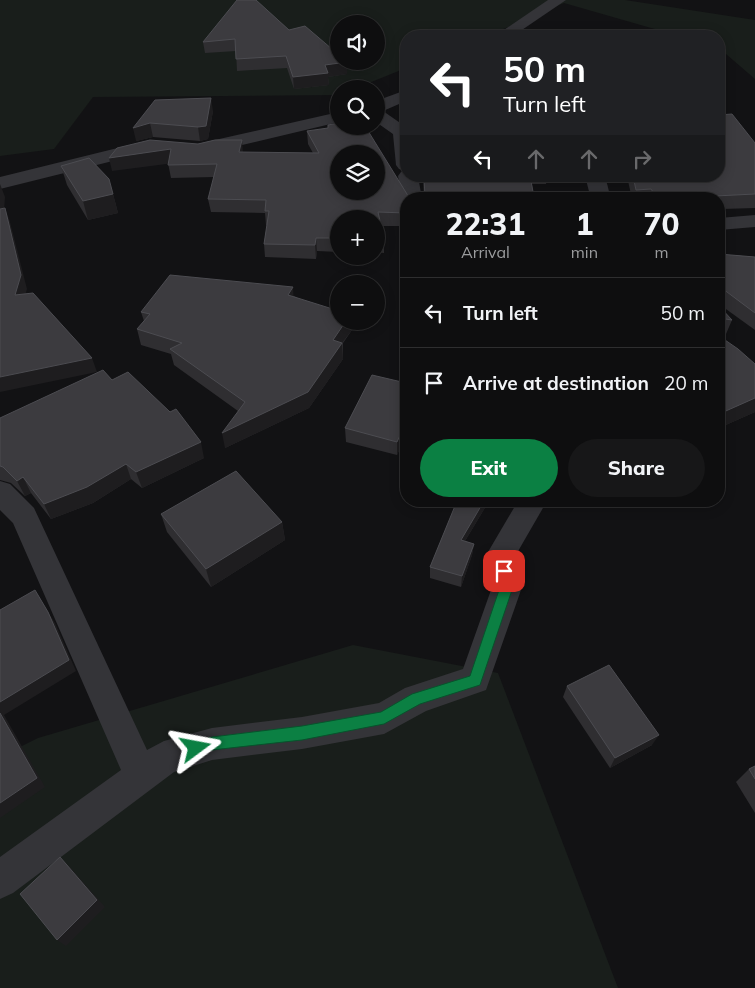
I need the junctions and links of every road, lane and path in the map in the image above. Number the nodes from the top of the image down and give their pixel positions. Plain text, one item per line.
1 (558, 0) edge
2 (512, 30) edge
3 (400, 98) edge
4 (385, 103) edge
5 (330, 119) edge
6 (385, 120) edge
7 (400, 131) edge
8 (162, 146) edge
9 (191, 148) edge
10 (0, 184) edge
11 (755, 222) edge
12 (725, 224) edge
13 (0, 492) edge
14 (529, 507) edge
15 (140, 776) junction
16 (0, 880) edge

1 - 2 street
3 - 4 street
5 - 9 street
6 - 7 street
8 - 10 street
11 - 12 street
13 - 15 street
14 - 15 street
15 - 16 street

